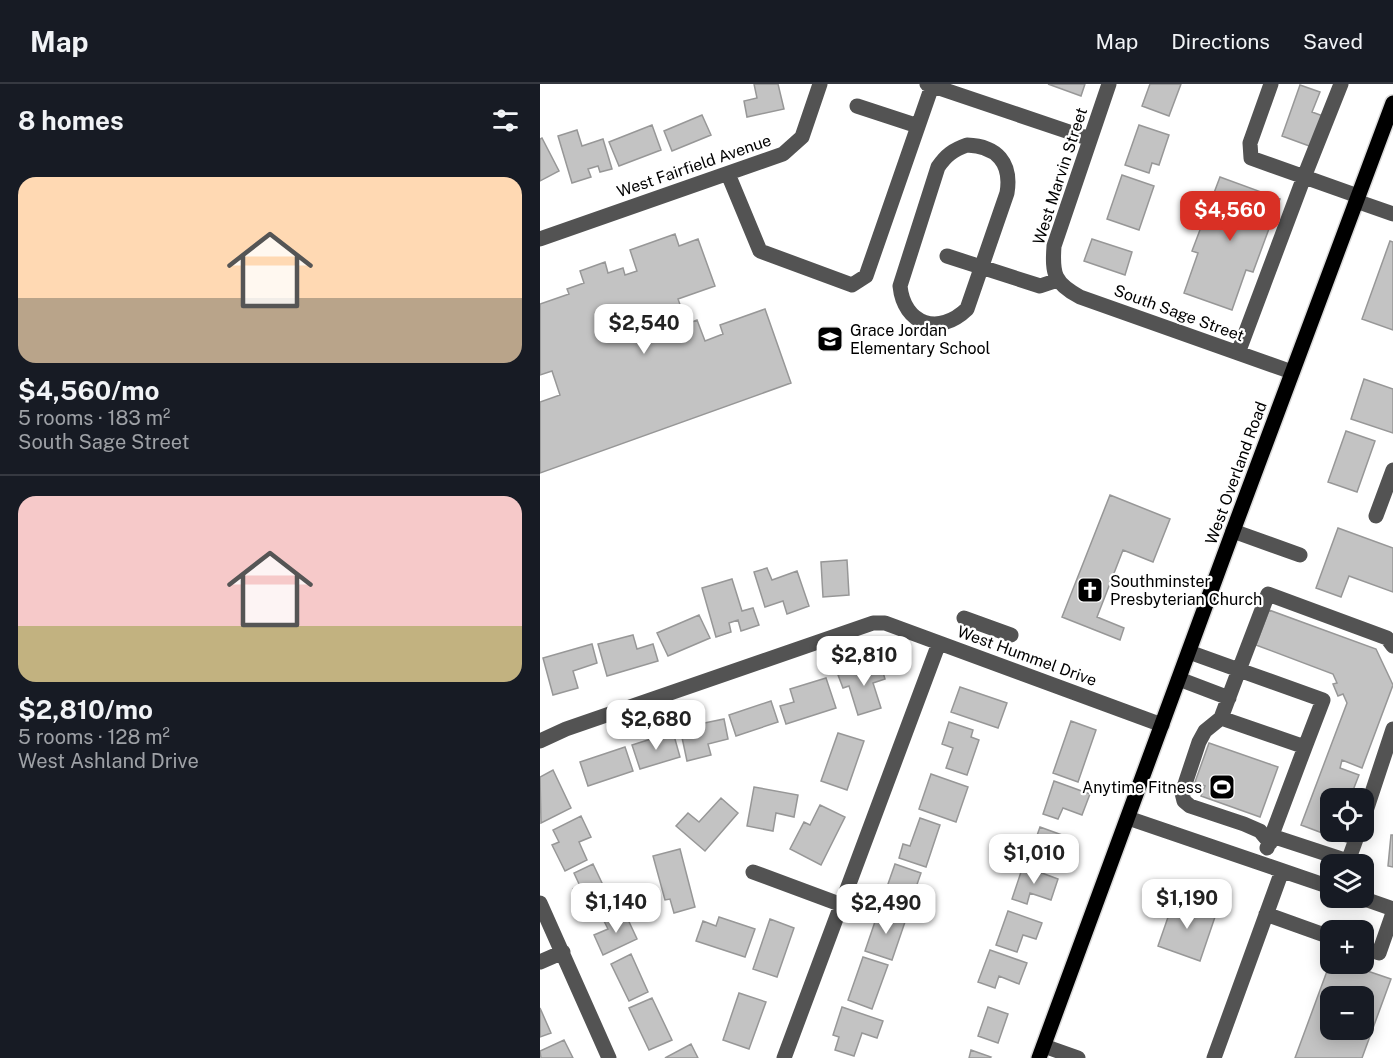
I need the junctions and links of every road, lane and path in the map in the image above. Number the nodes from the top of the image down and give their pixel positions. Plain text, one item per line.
1 (820, 84) edge
2 (1109, 84) edge
3 (1271, 84) edge
4 (1341, 84) edge
5 (929, 85) edge
6 (1393, 103) edge
7 (857, 106) dead end
8 (918, 126) junction
9 (1090, 139) junction
10 (728, 174) junction
11 (1304, 177) junction
12 (1357, 198) junction
13 (1393, 214) edge
14 (540, 239) edge
15 (947, 256) dead end
16 (981, 267) junction
17 (1058, 280) junction
18 (1238, 353) junction
19 (1293, 372) junction
20 (1393, 470) edge
21 (1376, 516) dead end
22 (1233, 531) junction
23 (1300, 555) dead end
24 (964, 618) dead end
25 (1011, 635) dead end
26 (939, 643) junction
27 (1393, 646) edge
28 (1189, 652) junction
29 (1239, 670) junction
30 (1179, 680) junction
31 (1229, 698) junction
32 (1221, 718) junction
33 (1162, 725) junction
34 (1393, 729) edge
35 (540, 741) edge
36 (1305, 747) junction
37 (1374, 788) edge
38 (1128, 818) junction
39 (1271, 839) junction
40 (1320, 854) edge
41 (1262, 864) junction
42 (1282, 870) junction
43 (753, 872) dead end
44 (1320, 883) edge
45 (540, 903) edge
46 (1374, 903) edge
47 (842, 905) junction
48 (1393, 911) edge
49 (1266, 914) junction
50 (1320, 933) edge
51 (1374, 951) edge
52 (563, 952) junction
53 (540, 962) edge
54 (1042, 1052) edge
55 (609, 1058) edge
56 (784, 1058) edge
57 (1078, 1058) edge
58 (1214, 1058) edge

1 - 10 street, West Fairfield Avenue
2 - 9 street, West Marvin Street
3 - 11 street
4 - 11 street
5 - 8 street
5 - 9 street
6 - 12 main road, West Overland Road
7 - 8 street
8 - 10 street
9 - 17 street, West Marvin Street
10 - 14 street, West Fairfield Avenue
11 - 12 street
11 - 18 street
12 - 13 street
12 - 19 main road, West Overland Road
15 - 16 street
16 - 16 street
16 - 17 street
17 - 18 street, South Sage Street
18 - 19 street, South Sage Street
19 - 22 main road, West Overland Road
20 - 21 street
22 - 23 street
22 - 28 main road, West Overland Road
24 - 25 street
26 - 33 street, West Hummel Drive
26 - 35 street, West Hummel Drive
26 - 47 street
27 - 29 street
28 - 29 street
28 - 30 main road, West Overland Road
29 - 31 street
29 - 36 street
30 - 31 street
30 - 33 main road, West Overland Road
31 - 32 street
32 - 36 street
32 - 39 street
33 - 38 main road, West Overland Road
34 - 37 street
36 - 39 street
38 - 41 street
38 - 54 main road, West Overland Road
39 - 40 street
39 - 41 street
41 - 42 street
42 - 44 street
42 - 49 street
43 - 47 street
45 - 52 street
46 - 48 street
47 - 56 street
48 - 51 street
49 - 50 street
49 - 58 street
52 - 53 street
52 - 55 street
54 - 57 street

